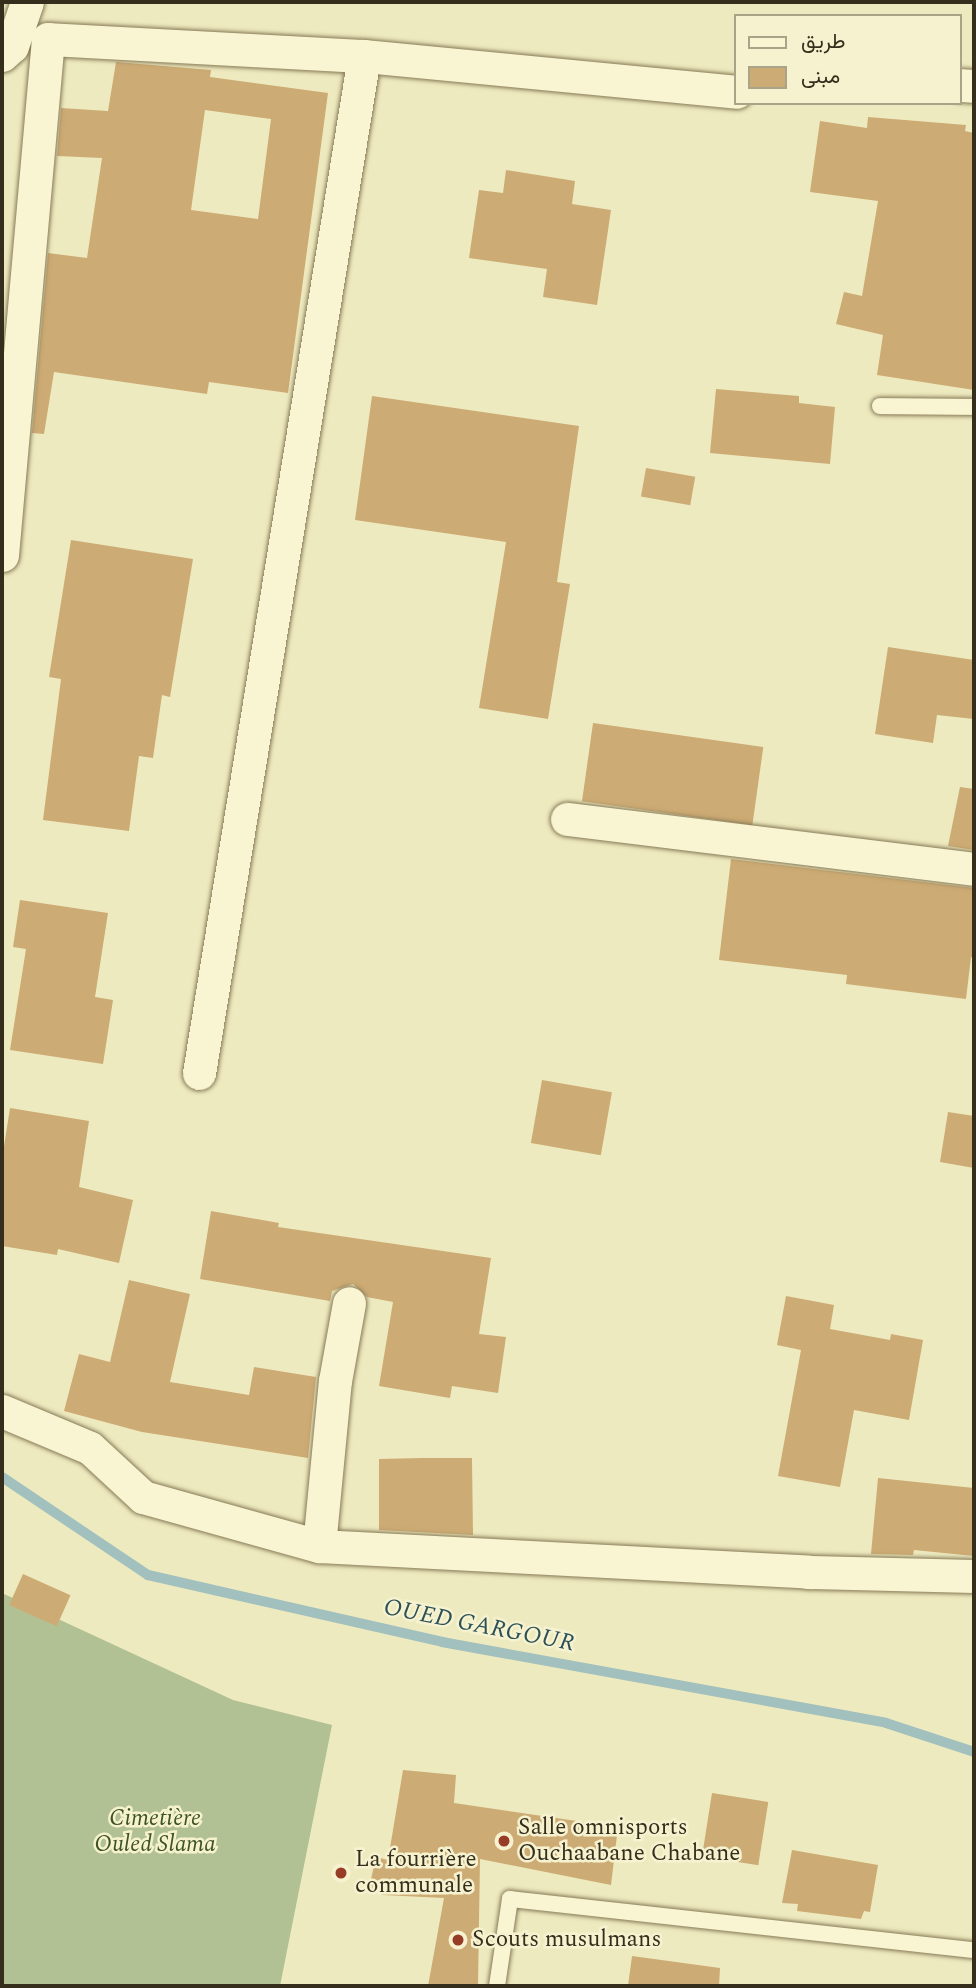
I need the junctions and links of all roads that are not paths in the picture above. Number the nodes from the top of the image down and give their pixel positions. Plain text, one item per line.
1 (27, 2) edge
2 (2, 54) edge
3 (363, 56) junction
4 (734, 92) edge
5 (880, 406) dead end
6 (974, 407) edge
7 (2, 555) edge
8 (567, 819) dead end
9 (974, 869) edge
10 (199, 1073) dead end
11 (349, 1303) dead end
12 (2, 1411) edge
13 (319, 1546) junction
14 (974, 1576) edge
15 (974, 1950) edge
16 (498, 1986) edge

1 - 2 street
3 - 4 street
3 - 7 street
3 - 10 street
5 - 6 lane
8 - 9 street
11 - 13 street
12 - 13 street
13 - 14 street
15 - 16 lane

